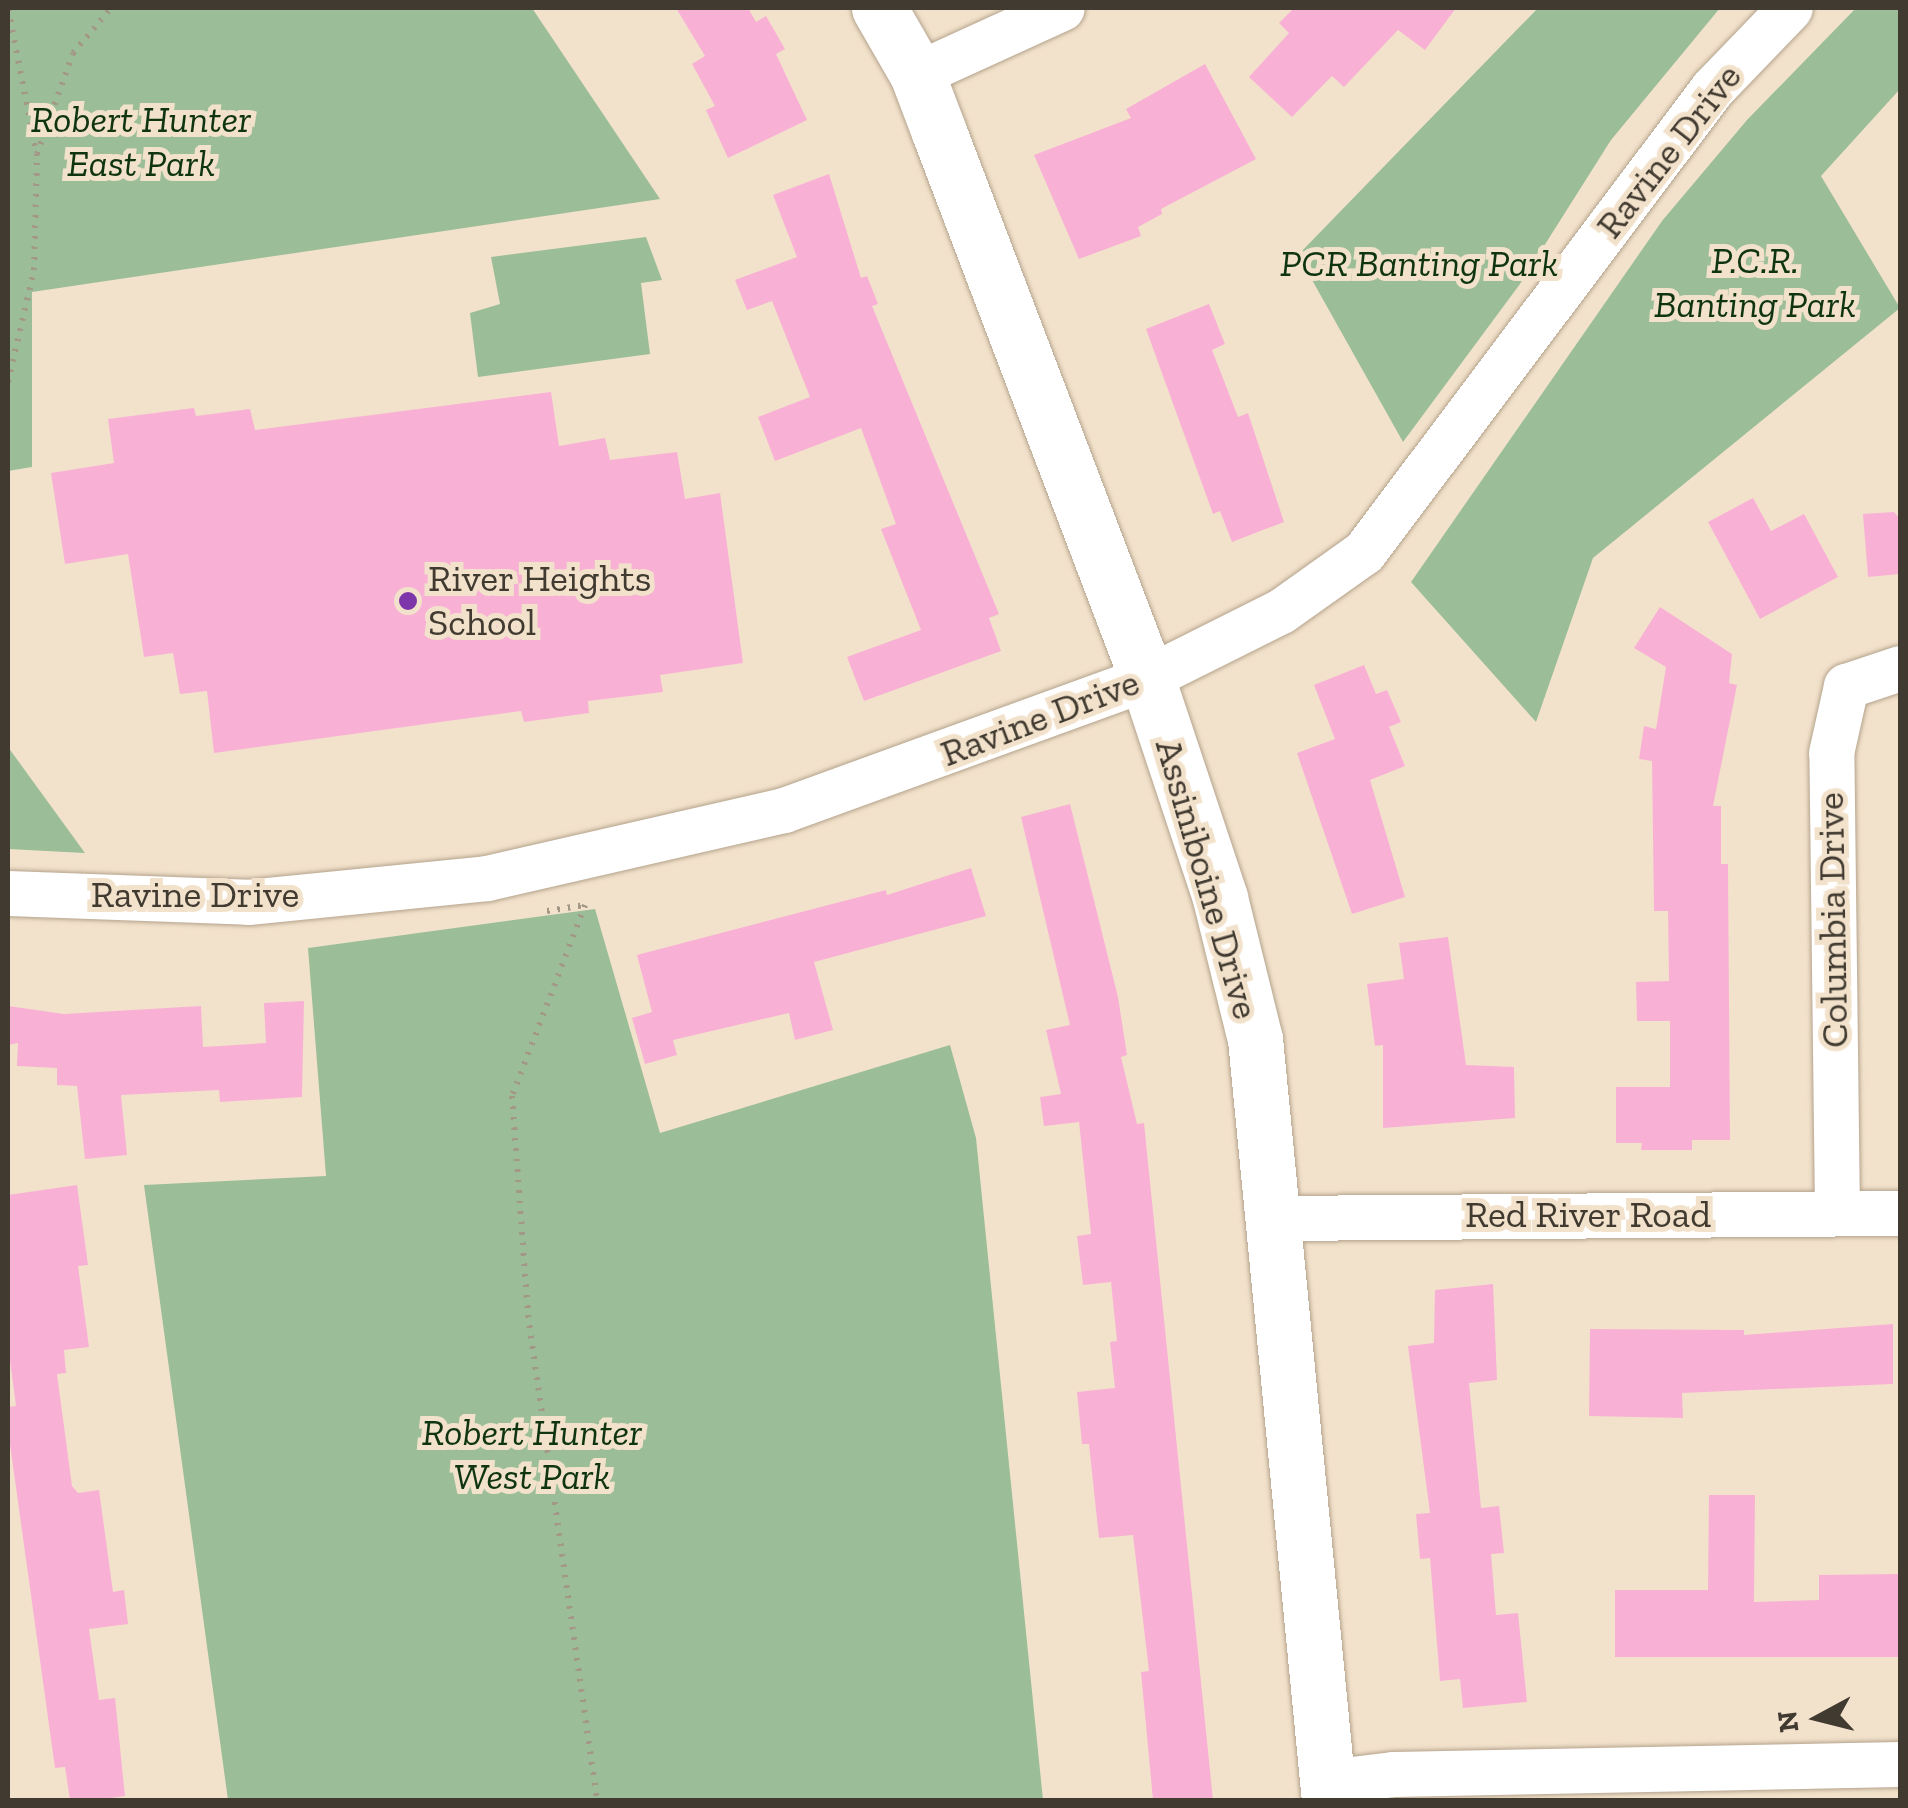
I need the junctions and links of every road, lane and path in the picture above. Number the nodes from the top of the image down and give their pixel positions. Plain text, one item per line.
1 (8, 8) edge
2 (110, 8) edge
3 (879, 8) edge
4 (1062, 8) edge
5 (1790, 8) edge
6 (917, 74) junction
7 (37, 156) junction
8 (8, 382) edge
9 (1900, 668) edge
10 (1147, 678) junction
11 (8, 893) edge
12 (530, 914) dead end
13 (1836, 1213) junction
14 (1900, 1213) edge
15 (1276, 1218) junction
16 (1900, 1764) edge
17 (1328, 1791) edge
18 (597, 1800) edge

1 - 7 path
2 - 7 path
3 - 6 street, Assiniboine Drive
4 - 6 street
5 - 10 street, Ravine Drive
6 - 10 street, Assiniboine Drive
7 - 8 path
9 - 13 street, Columbia Drive
10 - 11 street, Ravine Drive
10 - 15 street, Assiniboine Drive
12 - 18 path
13 - 14 street, Red River Road
13 - 15 street, Red River Road
15 - 17 street, Assiniboine Drive
16 - 17 street

